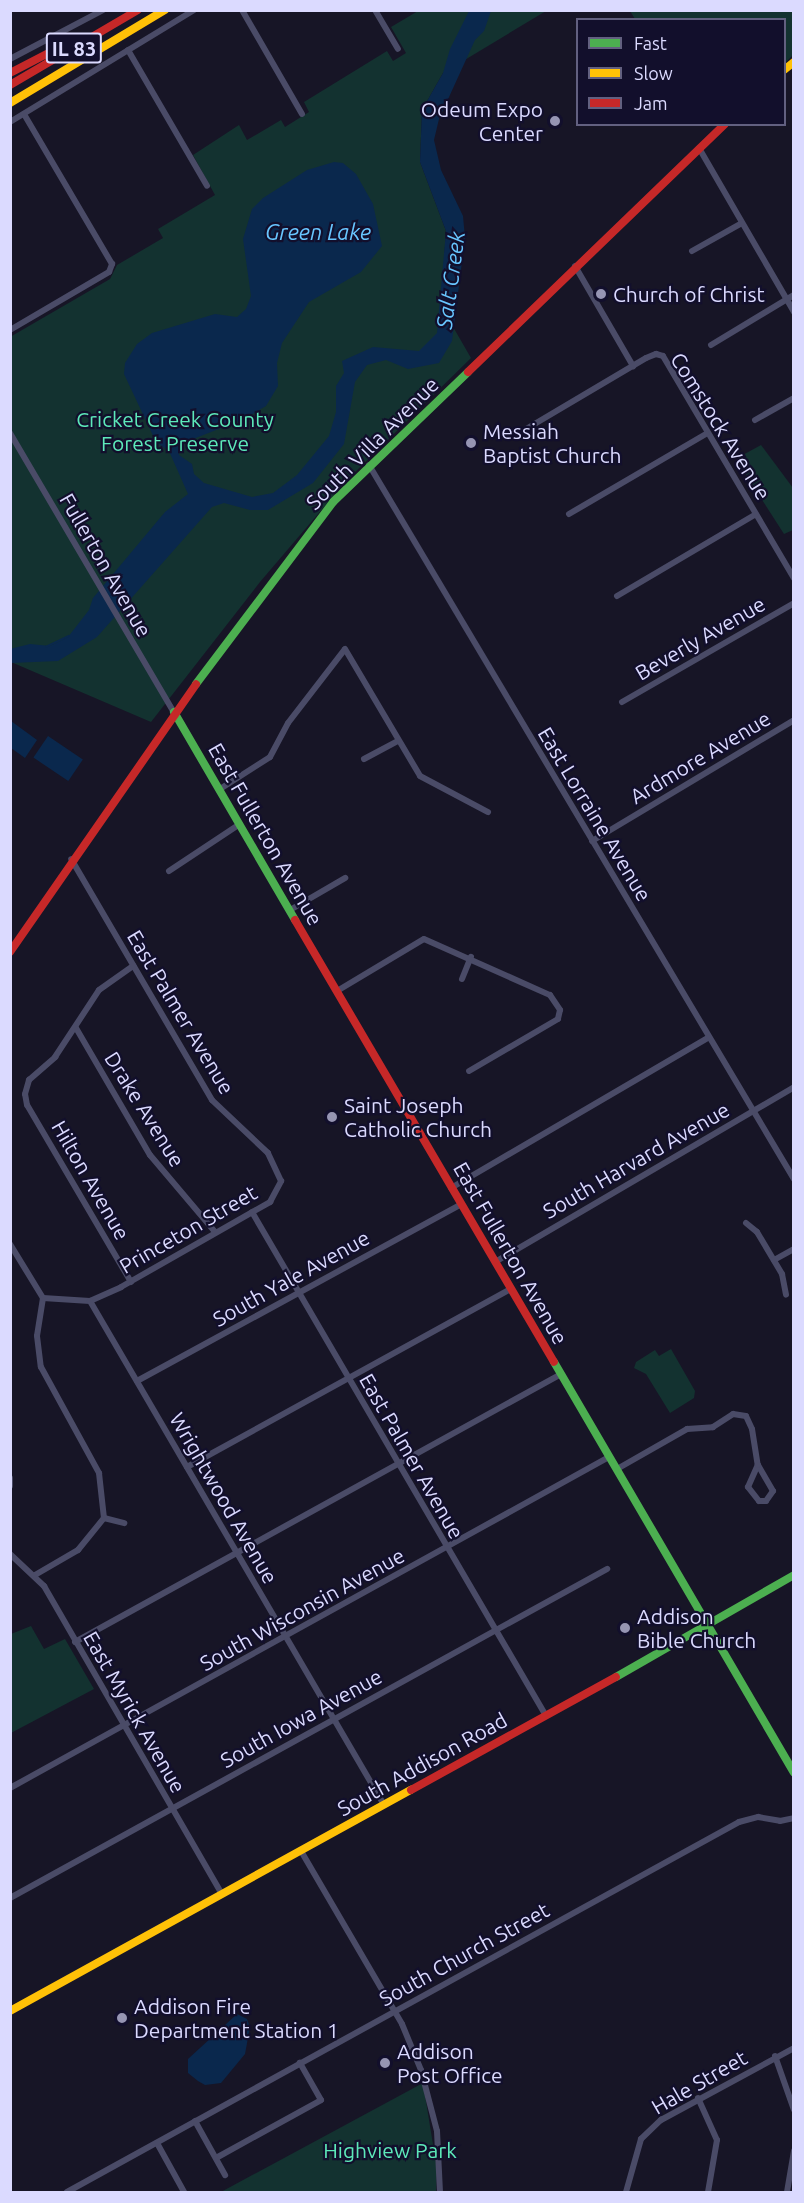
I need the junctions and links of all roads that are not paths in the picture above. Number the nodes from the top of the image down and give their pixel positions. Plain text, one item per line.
1 (133, 10) edge
2 (138, 10) edge
3 (165, 10) edge
4 (194, 10) edge
5 (242, 10) edge
6 (375, 10) edge
7 (103, 11) edge
8 (398, 49) dead end
9 (128, 50) junction
10 (10, 59) edge
11 (10, 73) edge
12 (10, 85) edge
13 (10, 105) edge
14 (24, 114) junction
15 (302, 114) dead end
16 (10, 123) edge
17 (723, 126) edge
18 (699, 148) junction
19 (207, 186) dead end
20 (742, 223) junction
21 (692, 252) dead end
22 (575, 266) junction
23 (790, 297) edge
24 (794, 312) edge
25 (12, 327) edge
26 (711, 345) dead end
27 (633, 366) junction
28 (794, 398) edge
29 (755, 420) dead end
30 (521, 432) dead end
31 (10, 433) edge
32 (706, 434) junction
33 (369, 465) junction
34 (569, 514) dead end
35 (756, 514) junction
36 (794, 578) edge
37 (618, 596) dead end
38 (794, 603) edge
39 (622, 702) dead end
40 (174, 712) junction
41 (794, 720) edge
42 (398, 741) junction
43 (364, 759) dead end
44 (220, 789) junction
45 (488, 812) dead end
46 (240, 824) junction
47 (592, 841) junction
48 (70, 860) junction
49 (170, 871) dead end
50 (345, 878) dead end
51 (290, 910) junction
52 (10, 952) edge
53 (471, 957) junction
54 (133, 966) junction
55 (462, 979) dead end
56 (337, 991) junction
57 (76, 1028) junction
58 (708, 1038) junction
59 (469, 1071) dead end
60 (794, 1087) edge
61 (753, 1110) junction
62 (278, 1169) joint
63 (794, 1179) edge
64 (452, 1188) junction
65 (461, 1204) junction
66 (252, 1212) junction
67 (746, 1223) dead end
68 (215, 1232) junction
69 (10, 1244) edge
70 (794, 1249) edge
71 (774, 1260) junction
72 (495, 1262) junction
73 (131, 1282) junction
74 (511, 1289) junction
75 (298, 1294) junction
76 (786, 1295) dead end
77 (43, 1299) junction
78 (90, 1301) junction
79 (561, 1374) junction
80 (348, 1379) junction
81 (137, 1381) junction
82 (609, 1457) junction
83 (398, 1464) junction
84 (758, 1465) junction
85 (187, 1467) junction
86 (617, 1469) junction
87 (10, 1478) edge
88 (10, 1486) edge
89 (104, 1518) junction
90 (124, 1523) dead end
91 (447, 1548) junction
92 (237, 1552) junction
93 (10, 1554) edge
94 (607, 1569) dead end
95 (35, 1575) junction
96 (794, 1575) edge
97 (708, 1626) junction
98 (495, 1631) junction
99 (286, 1637) junction
100 (75, 1642) junction
101 (546, 1716) junction
102 (333, 1718) junction
103 (124, 1726) junction
104 (794, 1772) edge
105 (10, 1788) edge
106 (384, 1805) junction
107 (172, 1809) junction
108 (794, 1818) edge
109 (301, 1851) junction
110 (222, 1894) junction
111 (11, 1897) edge
112 (10, 2011) edge
113 (394, 2011) junction
114 (794, 2048) edge
115 (775, 2056) junction
116 (300, 2062) junction
117 (698, 2098) junction
118 (794, 2110) edge
119 (195, 2121) junction
120 (157, 2143) junction
121 (794, 2151) edge
122 (216, 2158) junction
123 (225, 2175) dead end
124 (67, 2193) edge
125 (184, 2193) edge
126 (440, 2193) edge
127 (626, 2193) edge
128 (708, 2193) edge
129 (787, 2193) edge

1 - 11 main road
2 - 12 main road, IL 83
3 - 13 main road, IL 83
4 - 9 street
5 - 15 street
6 - 8 street
7 - 10 street
9 - 14 street
9 - 19 street
14 - 16 street
14 - 25 street
17 - 18 main road, South Villa Avenue
18 - 20 street
18 - 22 main road, South Villa Avenue
20 - 21 street
20 - 23 street
22 - 27 street
22 - 33 main road, South Villa Avenue
23 - 24 street
23 - 26 street
27 - 30 street
27 - 32 street, Comstock Avenue
28 - 29 street
31 - 40 street, Fullerton Avenue
32 - 34 street
32 - 35 street, Comstock Avenue
33 - 40 main road, South Villa Avenue
33 - 47 street, East Lorraine Avenue
35 - 36 street, Comstock Avenue
35 - 37 street
38 - 39 street, Beverly Avenue
40 - 44 main road, East Fullerton Avenue
40 - 48 main road, South Villa Avenue
41 - 47 street, Ardmore Avenue
42 - 43 street
42 - 44 street
42 - 45 street
44 - 46 main road, East Fullerton Avenue
46 - 49 street
46 - 51 main road, East Fullerton Avenue
47 - 58 street, East Lorraine Avenue
48 - 52 main road, South Villa Avenue
48 - 54 street, East Palmer Avenue
50 - 51 street
51 - 56 main road, East Fullerton Avenue
53 - 55 street
53 - 56 street
53 - 59 street
54 - 57 street
54 - 62 street, East Palmer Avenue
56 - 64 main road, East Fullerton Avenue
57 - 68 street, Drake Avenue
57 - 73 street, Hilton Avenue
58 - 61 street, East Lorraine Avenue
58 - 64 street
60 - 61 street, South Harvard Avenue
61 - 63 street, East Lorraine Avenue
61 - 72 street, South Harvard Avenue
62 - 66 street, Princeton Street
64 - 65 main road, East Fullerton Avenue
65 - 72 main road, East Fullerton Avenue
65 - 75 street, South Yale Avenue
66 - 68 street, Princeton Street
66 - 75 street, East Palmer Avenue
67 - 71 street
68 - 73 street, Princeton Street
69 - 77 street
70 - 71 street
71 - 76 street
72 - 74 main road, East Fullerton Avenue
73 - 78 street, Princeton Street
74 - 79 main road, East Fullerton Avenue
74 - 80 street
75 - 80 street, East Palmer Avenue
75 - 81 street, South Yale Avenue
77 - 78 street
77 - 89 street
78 - 81 street, Wrightwood Avenue
79 - 82 main road, East Fullerton Avenue
79 - 83 street
80 - 83 street, East Palmer Avenue
80 - 85 street
81 - 85 street, Wrightwood Avenue
82 - 86 main road, East Fullerton Avenue
82 - 91 street, South Wisconsin Avenue
83 - 91 street, East Palmer Avenue
83 - 92 street
84 - 84 street
84 - 86 street
85 - 92 street, Wrightwood Avenue
86 - 97 main road, East Fullerton Avenue
87 - 88 street
89 - 90 street
89 - 95 street
91 - 98 street, East Palmer Avenue
91 - 99 street, South Wisconsin Avenue
92 - 99 street, Wrightwood Avenue
92 - 100 street
93 - 95 street, East Myrick Avenue
94 - 98 street, South Iowa Avenue
95 - 100 street, East Myrick Avenue
96 - 97 main road, South Addison Road
97 - 101 main road, South Addison Road
97 - 104 main road, East Fullerton Avenue
98 - 101 street, East Palmer Avenue
98 - 102 street, South Iowa Avenue
99 - 102 street, Wrightwood Avenue
99 - 103 street, South Wisconsin Avenue
100 - 103 street, East Myrick Avenue
101 - 106 main road, South Addison Road
102 - 106 street, Wrightwood Avenue
102 - 107 street, South Iowa Avenue
103 - 105 street, South Wisconsin Avenue
103 - 107 street, East Myrick Avenue
106 - 109 main road, South Addison Road
107 - 110 street, East Myrick Avenue
107 - 111 street, South Iowa Avenue
108 - 113 street, South Church Street
109 - 110 main road, South Addison Road
109 - 113 street
110 - 112 main road, South Addison Road
113 - 116 street, South Church Street
113 - 126 street
114 - 115 street, Hale Street
115 - 117 street, Hale Street
115 - 118 street
116 - 119 street, South Church Street
116 - 122 street
117 - 127 street, Hale Street
117 - 128 street
119 - 120 street, South Church Street
119 - 122 street
120 - 124 street, South Church Street
120 - 125 street
121 - 129 street
122 - 123 street

